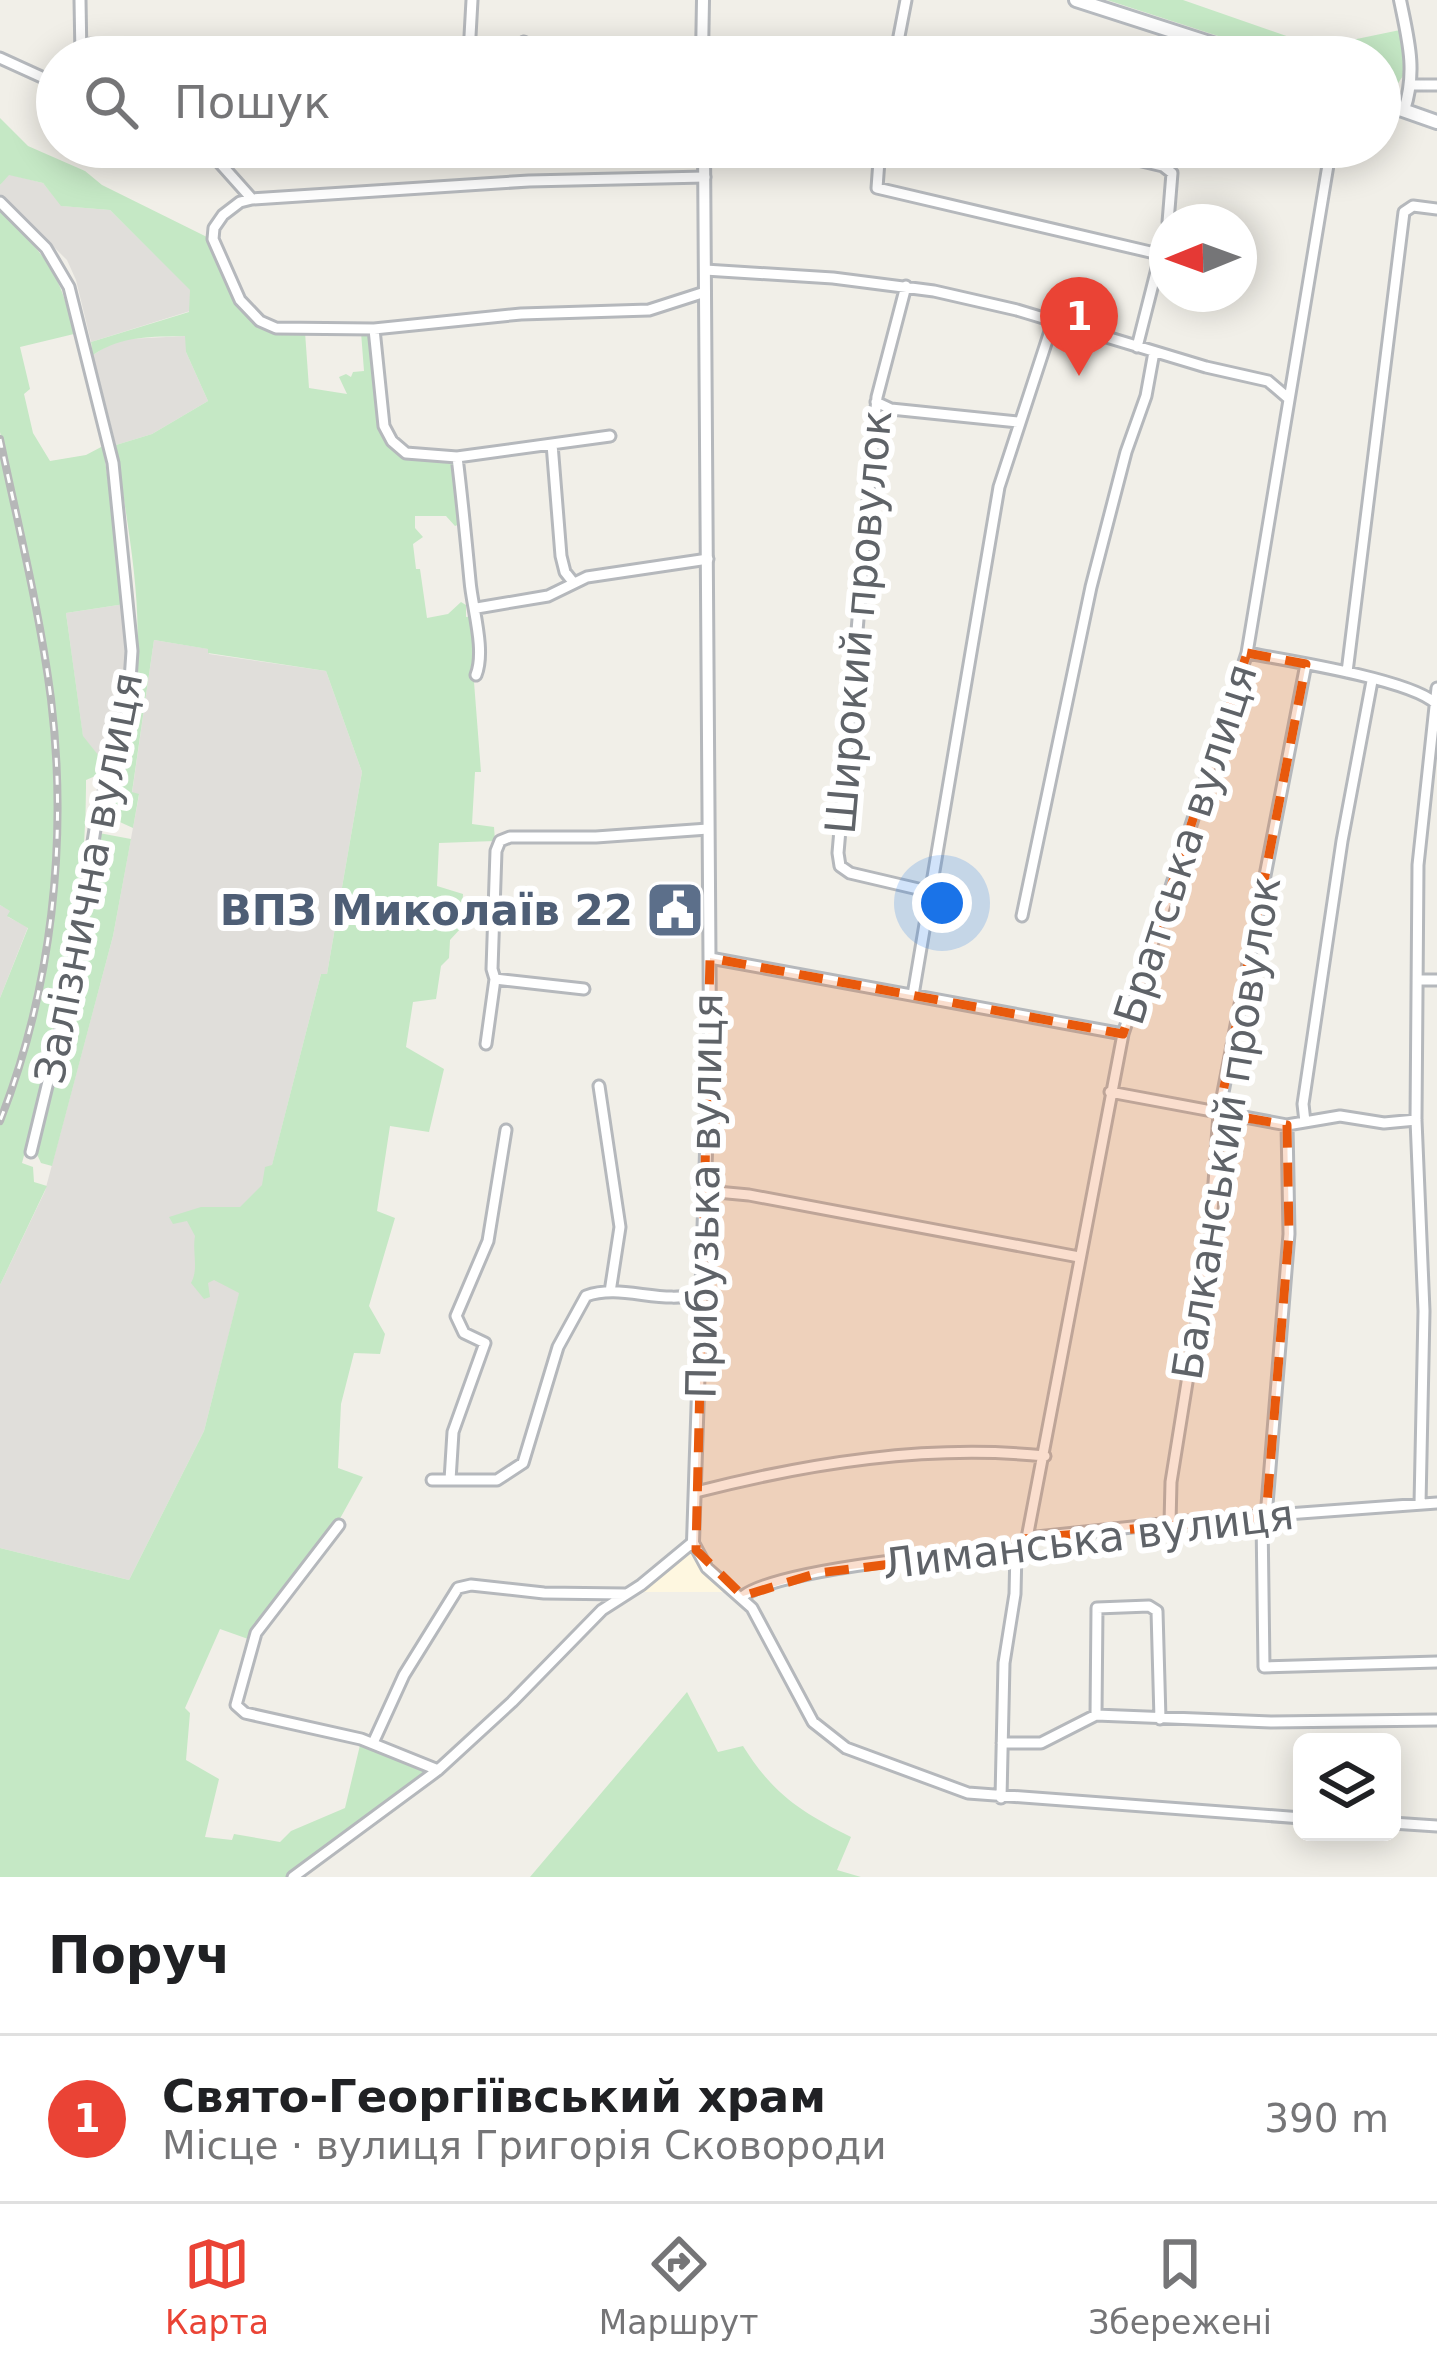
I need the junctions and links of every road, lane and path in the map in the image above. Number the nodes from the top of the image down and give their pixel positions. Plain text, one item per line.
1 (80, 0) edge
2 (472, 0) edge
3 (703, 0) edge
4 (906, 0) edge
5 (1076, 0) edge
6 (1400, 0) edge
7 (81, 36) edge
8 (470, 36) edge
9 (702, 36) edge
10 (899, 36) edge
11 (1188, 36) edge
12 (0, 58) edge
13 (36, 74) edge
14 (1412, 85) junction
15 (1437, 85) edge
16 (1401, 109) edge
17 (1404, 110) junction
18 (1432, 119) edge
19 (224, 168) edge
20 (705, 168) edge
21 (877, 168) edge
22 (1166, 168) edge
23 (1327, 168) edge
24 (705, 177) junction
25 (251, 199) junction
26 (0, 202) edge
27 (1171, 204) edge
28 (1437, 209) edge
29 (1149, 252) edge
30 (705, 270) junction
31 (906, 286) junction
32 (705, 292) junction
33 (1149, 305) edge
34 (1053, 322) junction
35 (374, 329) junction
36 (1137, 347) junction
37 (1154, 352) junction
38 (1293, 370) junction
39 (1268, 381) junction
40 (1288, 398) junction
41 (876, 402) junction
42 (1018, 422) junction
43 (610, 436) dead end
44 (552, 445) junction
45 (457, 457) junction
46 (708, 559) junction
47 (573, 582) junction
48 (477, 608) junction
49 (1247, 653) junction
50 (1306, 664) junction
51 (1347, 671) junction
52 (476, 675) dead end
53 (1372, 681) junction
54 (1437, 688) edge
55 (1436, 704) edge
56 (708, 829) junction
57 (931, 892) junction
58 (1022, 916) dead end
59 (710, 958) junction
60 (495, 979) junction
61 (1418, 980) junction
62 (1437, 980) edge
63 (584, 989) dead end
64 (913, 995) junction
65 (1124, 1034) junction
66 (486, 1044) dead end
67 (598, 1086) dead end
68 (1110, 1092) junction
69 (1219, 1113) junction
70 (1416, 1120) junction
71 (1305, 1122) junction
72 (1287, 1126) junction
73 (506, 1130) dead end
74 (31, 1152) dead end
75 (706, 1191) junction
76 (1078, 1257) junction
77 (610, 1292) junction
78 (702, 1294) junction
79 (1045, 1456) junction
80 (432, 1480) dead end
81 (450, 1480) junction
82 (696, 1492) junction
83 (1437, 1503) edge
84 (1420, 1504) junction
85 (1264, 1517) junction
86 (1170, 1523) junction
87 (339, 1525) dead end
88 (1027, 1538) junction
89 (693, 1542) junction
90 (1016, 1549) junction
91 (625, 1594) junction
92 (743, 1596) junction
93 (1437, 1662) edge
94 (1096, 1715) junction
95 (1160, 1719) junction
96 (1437, 1720) edge
97 (373, 1743) junction
98 (1002, 1743) junction
99 (438, 1770) junction
100 (1000, 1798) junction
101 (1293, 1817) edge
102 (1401, 1824) edge
103 (1437, 1826) edge
104 (293, 1877) edge

1 - 7 street
2 - 8 street
3 - 9 street
4 - 10 street
5 - 11 main road
6 - 14 street
12 - 13 street
14 - 15 street
14 - 17 street
16 - 17 main road
17 - 18 main road
19 - 25 street
20 - 24 street, Прибузька вулиця
21 - 29 street
22 - 27 street
23 - 38 street, Братська вулиця
24 - 25 street
24 - 30 street, Прибузька вулиця
25 - 35 street
26 - 74 street, Залізнична вулиця
28 - 51 street
30 - 31 street
30 - 32 street, Прибузька вулиця
31 - 34 street
31 - 41 street, Широкий провулок
32 - 35 street
32 - 46 street, Прибузька вулиця
33 - 36 street
34 - 36 street
34 - 42 street
35 - 45 street
36 - 37 street
37 - 39 street
37 - 58 street
38 - 39 street
38 - 40 street, Братська вулиця
39 - 40 street
40 - 49 street, Братська вулиця
41 - 42 street
41 - 57 street, Широкий провулок
42 - 57 street
43 - 44 street
44 - 45 street
44 - 47 street
45 - 48 street
46 - 47 street
46 - 56 street, Прибузька вулиця
47 - 48 street
48 - 52 street
49 - 50 street
49 - 65 street, Братська вулиця
50 - 51 street
50 - 69 street, Балканський провулок
51 - 53 street
53 - 55 street
53 - 71 street
54 - 55 street
55 - 61 street
56 - 59 street, Прибузька вулиця
56 - 60 street
57 - 64 street
59 - 64 street
59 - 75 street, Прибузька вулиця
60 - 63 street
60 - 66 street
61 - 62 street
61 - 70 street
64 - 65 street
65 - 68 street, Братська вулиця
67 - 77 street
68 - 69 street
68 - 76 street, Братська вулиця
69 - 72 street
69 - 86 street, Балканський провулок
70 - 71 street
70 - 84 street
71 - 72 street
72 - 85 street
73 - 81 street
75 - 76 street
75 - 78 street, Прибузька вулиця
76 - 79 street, Братська вулиця
77 - 78 street
77 - 81 street
78 - 82 street, Прибузька вулиця
79 - 82 street
79 - 88 street, Братська вулиця
80 - 81 street
82 - 89 street, Прибузька вулиця
83 - 84 street, Лиманська вулиця
84 - 85 street, Лиманська вулиця
85 - 86 street, Лиманська вулиця
85 - 93 street
86 - 88 street, Лиманська вулиця
87 - 97 street
88 - 90 street, Лиманська вулиця
89 - 91 street
89 - 92 street
90 - 92 street, Лиманська вулиця
90 - 98 street
91 - 97 street
91 - 99 street
92 - 100 street
94 - 95 street
94 - 95 street
94 - 98 street
95 - 96 street
97 - 99 street
98 - 100 street
99 - 104 street
100 - 101 street
102 - 103 street

